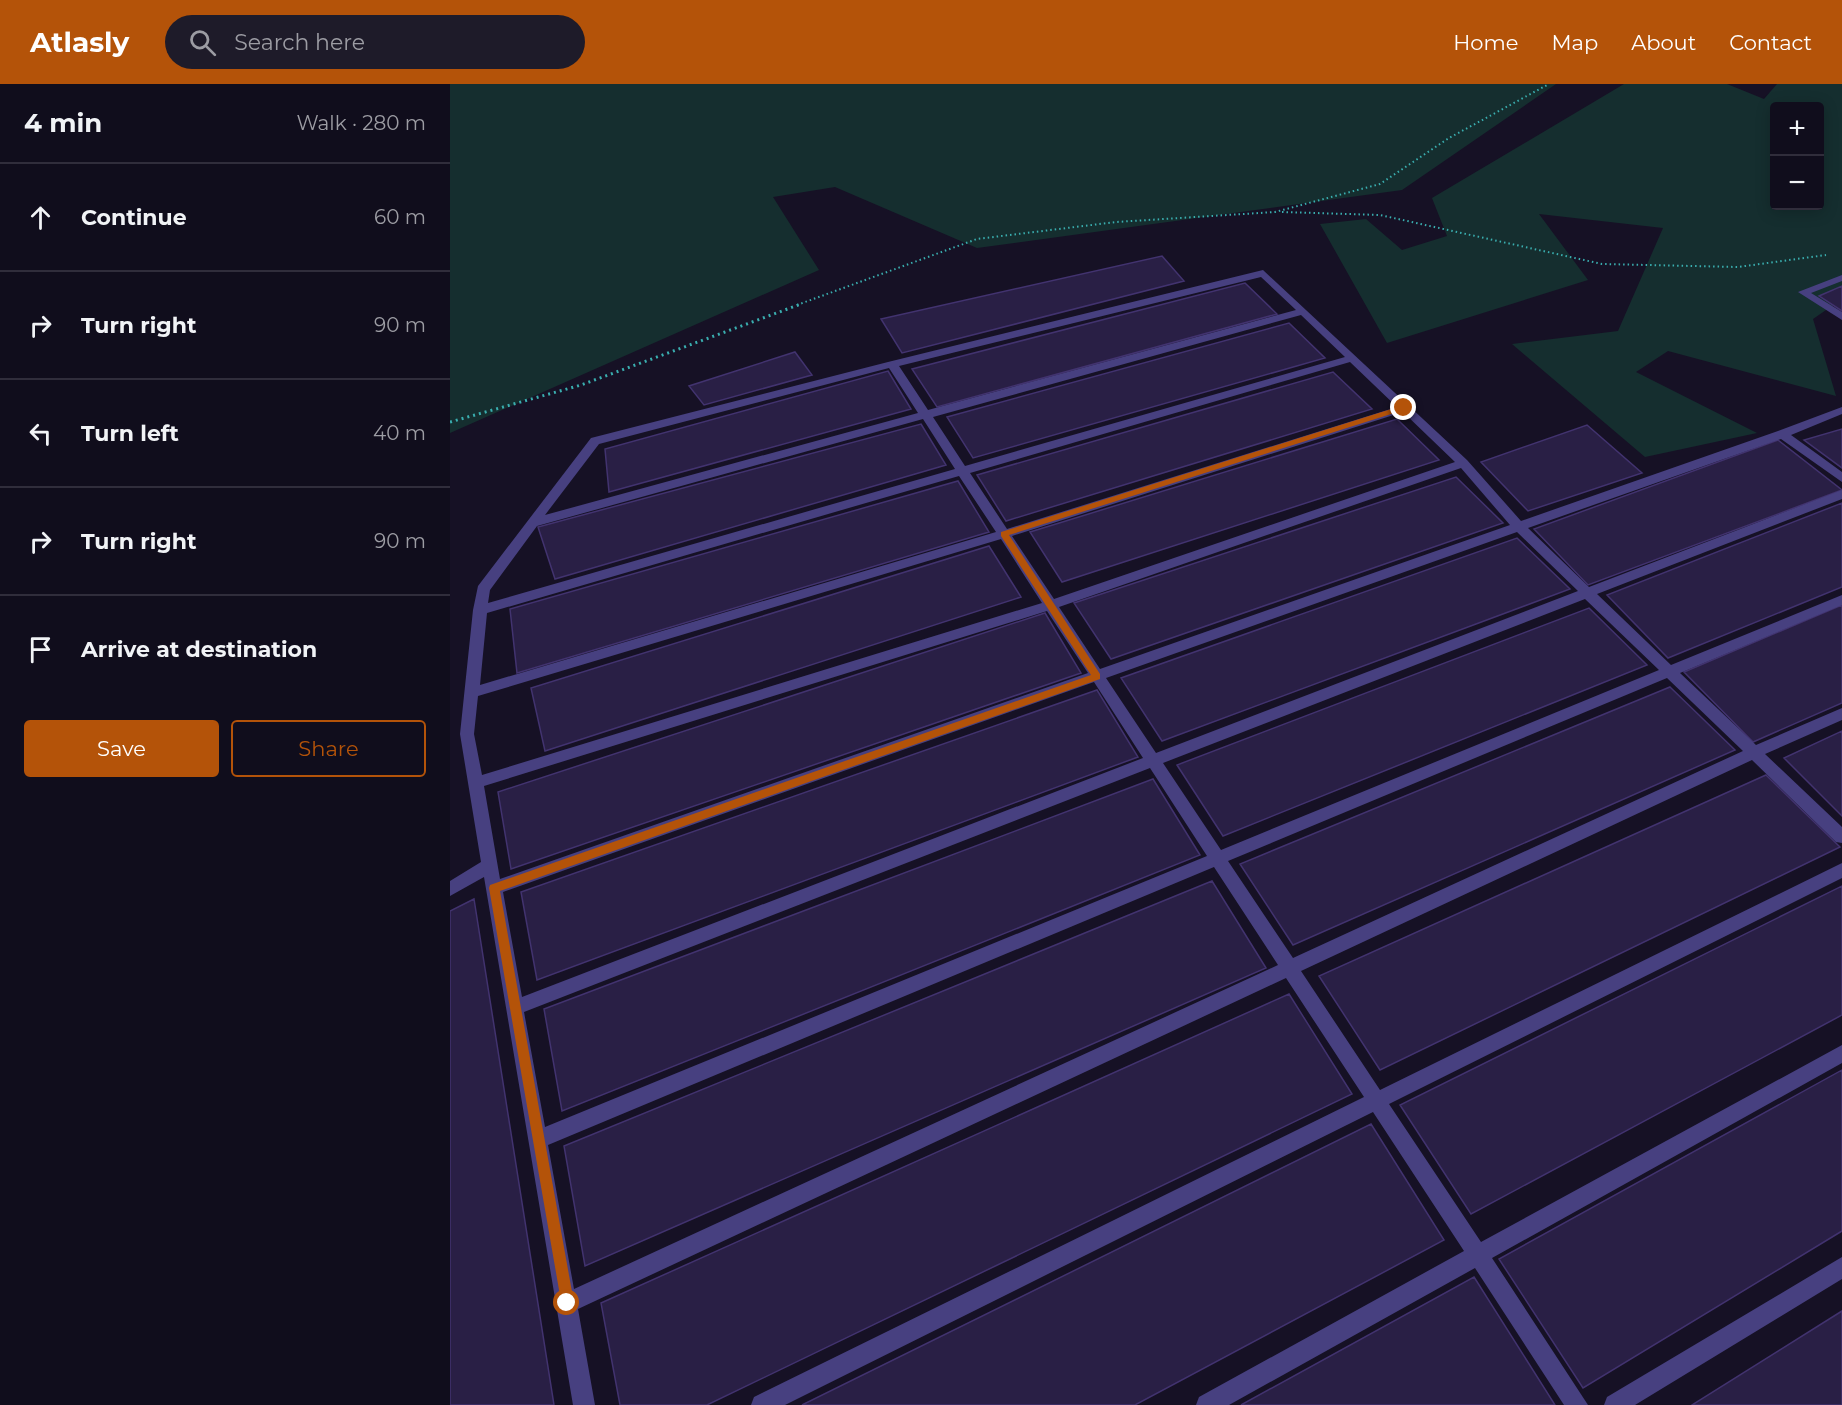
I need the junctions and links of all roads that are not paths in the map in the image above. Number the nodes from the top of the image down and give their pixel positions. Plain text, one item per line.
1 (1842, 278) edge
2 (1303, 311) junction
3 (1842, 317) edge
4 (1352, 357) junction
5 (892, 364) junction
6 (1404, 408) junction
7 (1842, 410) edge
8 (925, 415) junction
9 (1782, 434) junction
10 (1463, 463) junction
11 (962, 470) junction
12 (1842, 478) edge
13 (1842, 494) edge
14 (533, 523) junction
15 (1520, 528) junction
16 (1004, 534) junction
17 (1587, 592) junction
18 (1842, 600) edge
19 (1050, 605) junction
20 (480, 610) junction
21 (1670, 671) junction
22 (1097, 676) junction
23 (471, 693) junction
24 (1842, 714) edge
25 (1754, 752) junction
26 (1152, 761) junction
27 (475, 783) junction
28 (1842, 837) edge
29 (1216, 858) junction
30 (490, 865) junction
31 (1842, 870) edge
32 (494, 888) junction
33 (450, 889) edge
34 (1289, 968) junction
35 (515, 1008) junction
36 (1842, 1053) edge
37 (1377, 1100) junction
38 (539, 1138) junction
39 (1478, 1255) junction
40 (1842, 1267) edge
41 (567, 1303) junction
42 (585, 1405) edge
43 (762, 1405) edge
44 (1208, 1405) edge
45 (1577, 1405) edge
46 (1615, 1405) edge

1 - 3 lane
2 - 4 lane
2 - 5 lane
2 - 8 lane
4 - 6 lane
4 - 11 lane
5 - 8 lane
5 - 14 lane
6 - 10 lane
6 - 16 lane
7 - 9 lane
8 - 11 lane
8 - 14 lane
9 - 12 lane
9 - 15 lane
10 - 15 lane
10 - 19 lane
11 - 16 lane
11 - 20 lane
13 - 17 lane
14 - 20 lane
15 - 17 lane
15 - 22 lane
16 - 19 lane
16 - 23 lane
17 - 21 lane
17 - 26 lane
18 - 21 lane
19 - 22 lane
19 - 27 lane
20 - 23 lane
21 - 25 lane
21 - 29 lane
22 - 26 lane
22 - 32 lane
23 - 27 lane
24 - 25 lane
25 - 28 lane
25 - 34 lane
26 - 29 lane
26 - 35 lane
27 - 30 lane
29 - 34 lane
29 - 38 lane
30 - 32 lane
30 - 33 lane
31 - 37 lane
32 - 35 lane
34 - 37 lane
34 - 41 lane
35 - 38 lane
36 - 39 lane
37 - 39 lane
37 - 43 lane
38 - 41 lane
39 - 44 lane
39 - 45 lane
40 - 46 lane
41 - 42 lane

